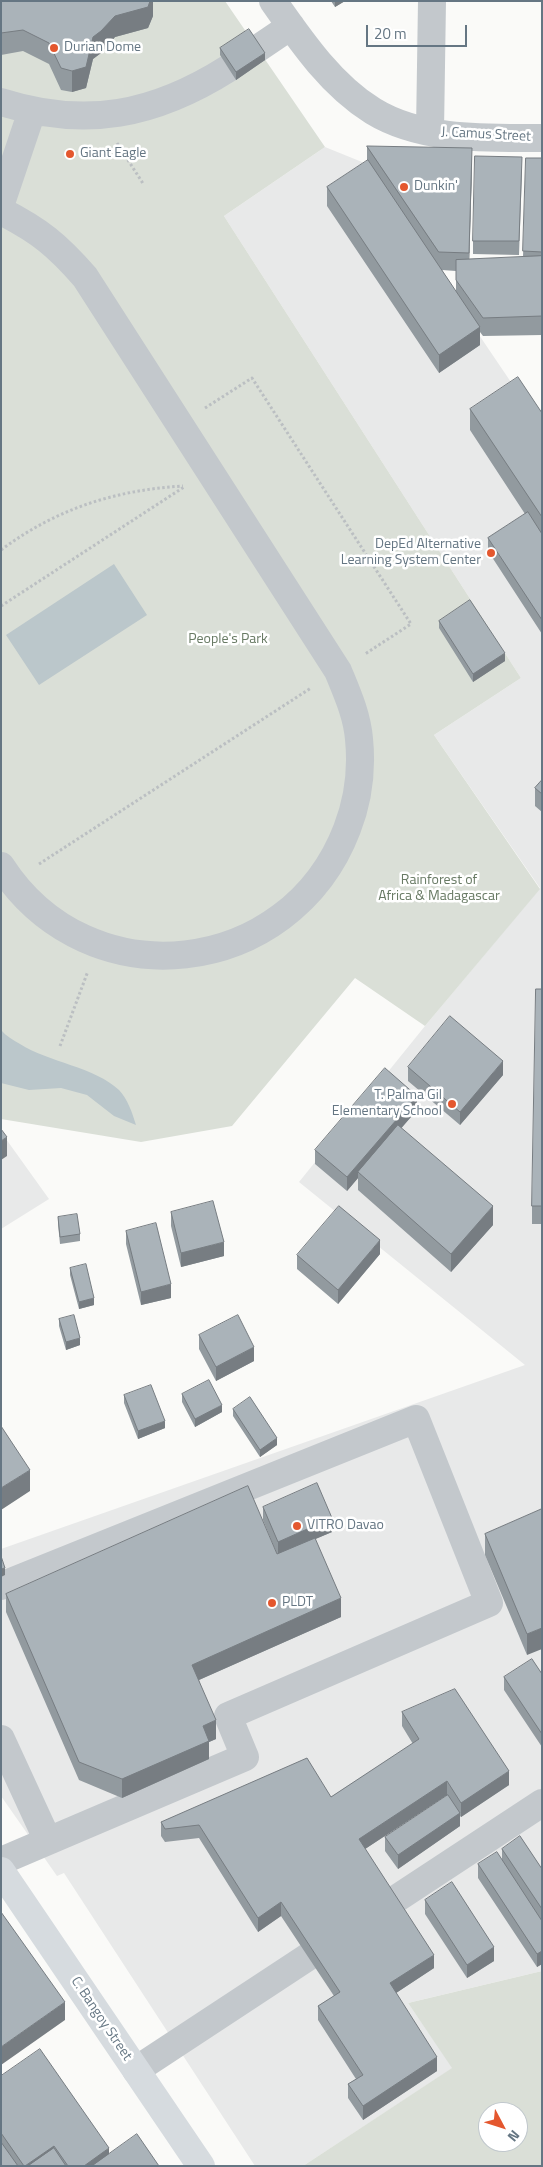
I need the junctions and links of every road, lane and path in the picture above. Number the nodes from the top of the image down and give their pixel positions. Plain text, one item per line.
1 (273, 1) edge
2 (432, 1) edge
3 (291, 26) junction
4 (258, 49) edge
5 (229, 68) edge
6 (1, 102) edge
7 (32, 111) junction
8 (100, 116) junction
9 (430, 131) junction
10 (542, 138) edge
11 (144, 185) dead end
12 (1, 203) edge
13 (1, 212) edge
14 (180, 424) junction
15 (1, 550) edge
16 (1, 606) edge
17 (338, 671) junction
18 (6, 874) edge
19 (81, 990) dead end
20 (60, 1046) dead end
21 (1, 1586) edge
22 (1, 1739) edge
23 (542, 1803) edge
24 (48, 1842) junction
25 (1, 1861) edge
26 (1, 1871) edge
27 (136, 2070) junction
28 (201, 2166) edge

1 - 3 street, J. Camus Street
2 - 9 street
3 - 4 street
3 - 9 street, J. Camus Street
5 - 8 street
6 - 7 street
7 - 8 street
7 - 12 street
8 - 11 path
9 - 10 street, J. Camus Street
13 - 14 street
14 - 17 street
14 - 17 path
15 - 16 path
17 - 18 path
17 - 18 street
19 - 20 path
21 - 24 street
22 - 24 street
23 - 27 street
24 - 25 street
26 - 27 main road, C. Bangoy Street
27 - 28 main road, C. Bangoy Street

